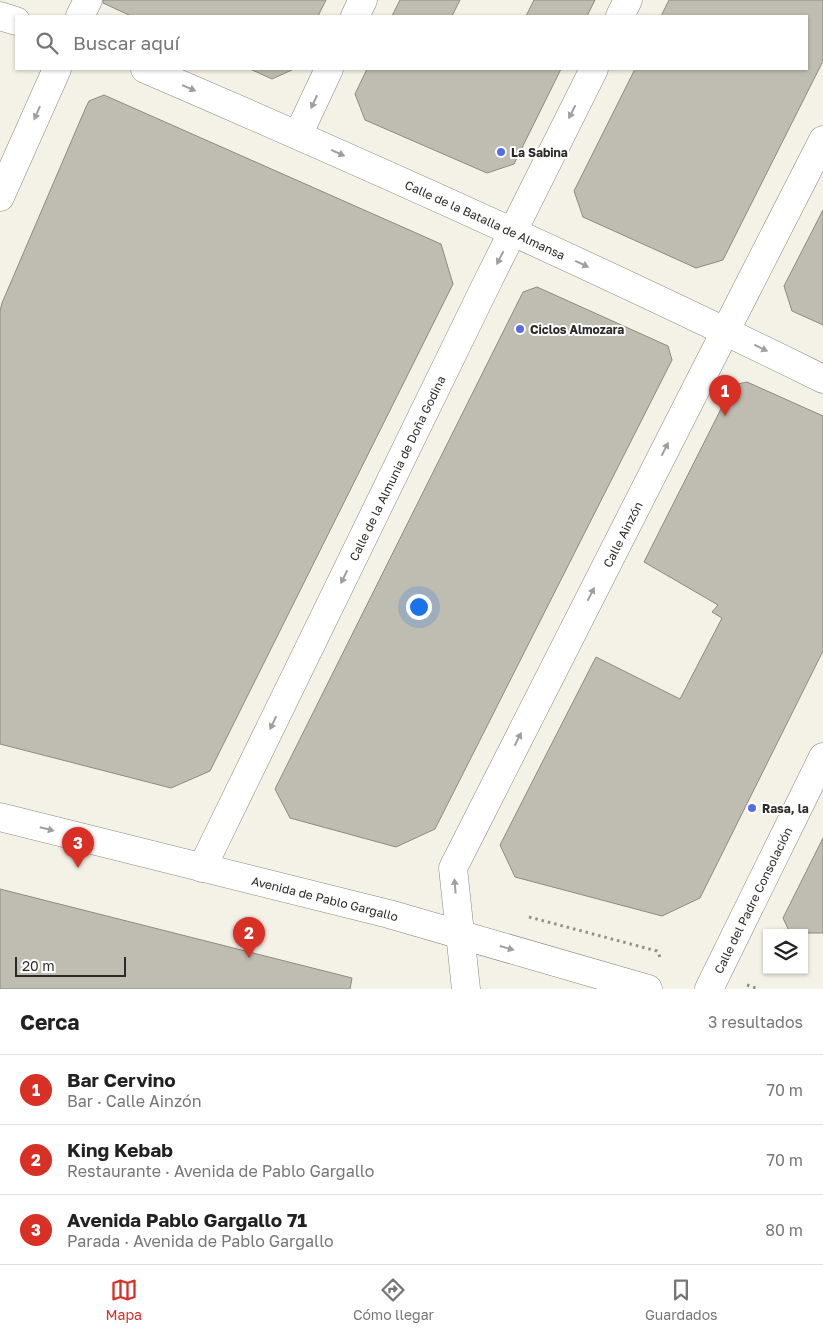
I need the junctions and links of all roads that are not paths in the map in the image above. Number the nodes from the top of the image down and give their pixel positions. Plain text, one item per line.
1 (88, 0) edge
2 (363, 0) edge
3 (628, 0) edge
4 (80, 15) edge
5 (356, 15) edge
6 (620, 15) edge
7 (0, 16) edge
8 (15, 20) edge
9 (57, 70) edge
10 (147, 70) edge
11 (329, 70) edge
12 (594, 70) edge
13 (298, 135) junction
14 (823, 140) edge
15 (0, 198) edge
16 (512, 233) junction
17 (725, 331) junction
18 (823, 379) edge
19 (823, 757) edge
20 (0, 817) edge
21 (202, 868) junction
22 (460, 935) junction
23 (466, 989) edge
24 (648, 989) edge
25 (708, 989) edge

1 - 4 street
2 - 5 street
3 - 6 street
7 - 8 street
9 -> 15 street
10 -> 13 street, Calle de la Batalla de Almansa
11 -> 13 street
12 -> 16 street, Calle de la Almunia de Doña Godina
13 -> 16 street, Calle de la Batalla de Almansa
14 - 17 street, Calle Ainzón
16 -> 17 street, Calle de la Batalla de Almansa
16 -> 21 street, Calle de la Almunia de Doña Godina
17 -> 18 street, Calle de la Batalla de Almansa
22 -> 17 street, Calle Ainzón
19 - 25 street, Calle del Padre Consolación
20 -> 21 street, Avenida de Pablo Gargallo
21 - 22 street, Avenida de Pablo Gargallo
22 - 23 street, Calle Ainzón
22 -> 24 street, Avenida de Pablo Gargallo

